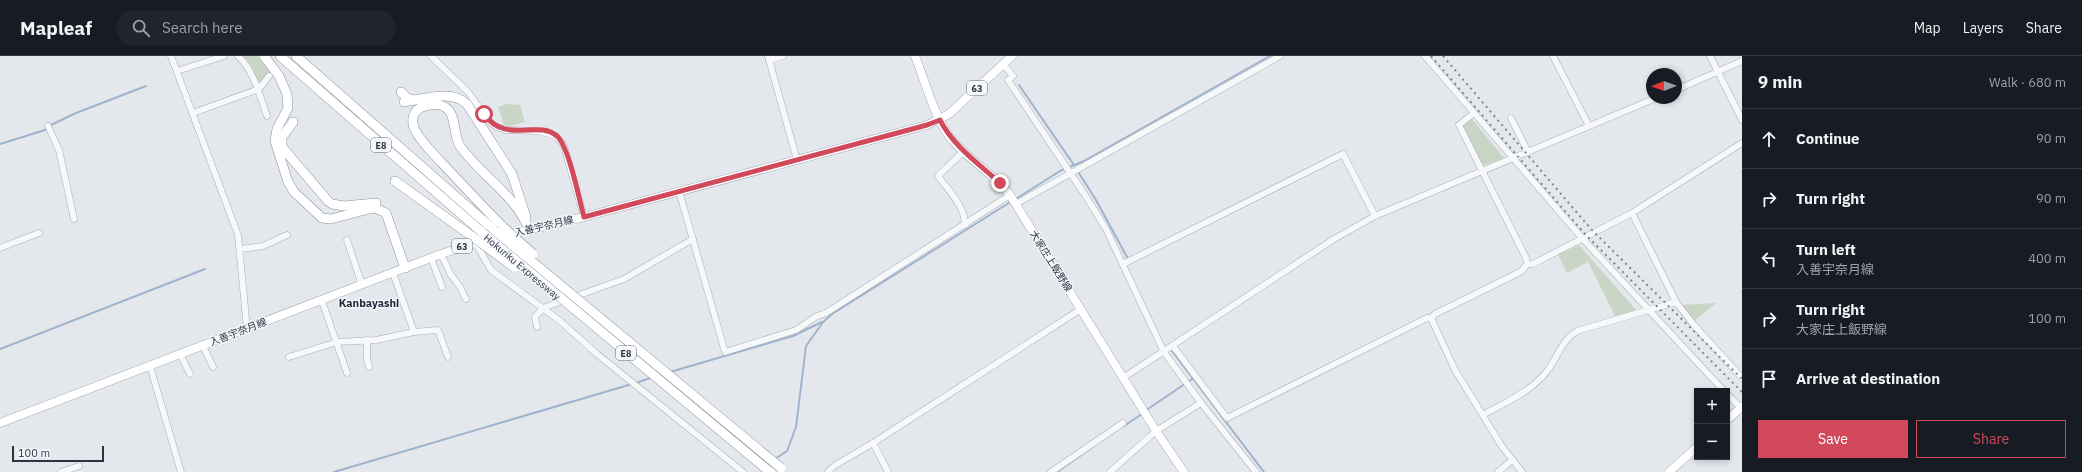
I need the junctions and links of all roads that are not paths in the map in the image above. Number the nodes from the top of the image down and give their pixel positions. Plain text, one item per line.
1 (171, 56) edge
2 (224, 56) edge
3 (238, 56) edge
4 (264, 56) edge
5 (280, 56) edge
6 (296, 56) edge
7 (431, 56) edge
8 (783, 56) edge
9 (915, 56) edge
10 (1012, 56) edge
11 (1280, 56) edge
12 (1425, 56) edge
13 (1553, 56) edge
14 (1710, 56) edge
15 (769, 58) edge
16 (1742, 61) edge
17 (1003, 64) junction
18 (177, 71) junction
19 (1718, 72) junction
20 (269, 76) dead end
21 (1682, 87) edge
22 (259, 89) junction
23 (401, 92) dead end
24 (416, 101) junction
25 (404, 102) dead end
26 (1646, 102) edge
27 (193, 113) junction
28 (1474, 113) junction
29 (267, 116) dead end
30 (1511, 118) dead end
31 (940, 120) junction
32 (1742, 120) edge
33 (293, 122) dead end
34 (48, 126) dead end
35 (1589, 126) junction
36 (299, 130) dead end
37 (284, 133) junction
38 (1742, 142) edge
39 (963, 152) junction
40 (1528, 152) junction
41 (1512, 158) junction
42 (797, 160) junction
43 (1482, 170) junction
44 (1070, 174) junction
45 (395, 181) dead end
46 (679, 191) junction
47 (1010, 195) junction
48 (1016, 204) junction
49 (1632, 214) junction
50 (1375, 216) junction
51 (584, 217) junction
52 (74, 220) dead end
53 (965, 225) junction
54 (499, 228) junction
55 (529, 230) junction
56 (39, 233) dead end
57 (287, 235) dead end
58 (694, 239) junction
59 (1583, 239) junction
60 (347, 240) dead end
61 (474, 240) junction
62 (0, 248) edge
63 (240, 249) junction
64 (441, 254) junction
65 (432, 258) junction
66 (1123, 264) junction
67 (1526, 264) junction
68 (405, 268) junction
69 (393, 272) junction
70 (362, 285) junction
71 (442, 286) dead end
72 (466, 299) dead end
73 (322, 301) junction
74 (1676, 302) junction
75 (543, 308) junction
76 (1081, 309) junction
77 (1647, 309) junction
78 (576, 312) junction
79 (1431, 318) junction
80 (537, 327) dead end
81 (247, 329) junction
82 (414, 332) junction
83 (367, 340) junction
84 (337, 342) junction
85 (203, 346) junction
86 (1173, 346) junction
87 (1164, 352) junction
88 (180, 354) junction
89 (289, 357) dead end
90 (448, 357) dead end
91 (150, 366) junction
92 (213, 367) dead end
93 (369, 367) dead end
94 (347, 373) dead end
95 (190, 374) dead end
96 (1123, 378) junction
97 (1742, 378) edge
98 (1721, 388) edge
99 (1730, 397) edge
100 (1201, 403) junction
101 (1742, 408) edge
102 (1483, 414) junction
103 (1730, 418) edge
104 (0, 422) edge
105 (1123, 422) dead end
106 (1156, 431) junction
107 (873, 443) junction
108 (1694, 450) edge
109 (1512, 460) junction
110 (79, 466) dead end
111 (783, 470) edge
112 (1053, 471) edge
113 (61, 472) edge
114 (181, 472) edge
115 (743, 472) edge
116 (770, 472) edge
117 (828, 472) edge
118 (888, 472) edge
119 (1110, 472) edge
120 (1184, 472) edge
121 (1256, 472) edge
122 (1498, 472) edge
123 (1522, 472) edge
124 (1669, 472) edge

1 - 18 street
2 - 18 street
3 - 22 street
4 - 68 highway
5 - 78 highway, Hokuriku Expressway / E8, bridge
6 - 54 highway, Hokuriku Expressway / E8
7 - 51 street
8 - 15 street
9 - 31 main road, 大家庄上飯野線
10 - 17 main road, 入善宇奈月線 / 63
11 - 44 street
12 - 28 street
13 - 35 street
14 - 19 street
15 - 42 street
16 - 19 street
17 - 31 main road, 入善宇奈月線 / 63
17 - 44 street
18 - 27 street
19 - 21 street
19 - 32 street
20 - 22 street
22 - 27 street
22 - 29 street
23 - 24 highway
24 - 25 highway
24 - 55 highway
26 - 35 street
27 - 63 street
28 - 41 street
28 - 43 street
30 - 40 street
31 - 39 main road, 大家庄上飯野線
31 - 42 main road, 入善宇奈月線 / 63
33 - 37 highway
34 - 52 street
35 - 40 street
36 - 37 highway
37 - 68 highway
38 - 49 street
39 - 47 main road, 大家庄上飯野線
39 - 53 street
40 - 41 street
41 - 43 street
41 - 59 street
42 - 46 main road, 入善宇奈月線 / 63
43 - 50 street
43 - 67 street
44 - 48 street
44 - 66 street
45 - 61 highway
46 - 51 main road, 入善宇奈月線 / 63
46 - 58 street
47 - 48 main road, 大家庄上飯野線
47 - 53 street
48 - 76 main road, 大家庄上飯野線
49 - 59 street
49 - 74 street
50 - 66 street
50 - 86 street
51 - 55 main road, 入善宇奈月線 / 63
53 - 58 street
54 - 55 highway
54 - 111 highway, Hokuriku Expressway / E8, bridge
55 - 61 main road, 入善宇奈月線 / 63
56 - 62 street
57 - 63 street
58 - 75 street
59 - 67 street
59 - 77 street
60 - 70 street
61 - 64 main road, 入善宇奈月線 / 63
61 - 75 street
61 - 78 highway, bridge
63 - 81 street
64 - 65 main road, 入善宇奈月線 / 63
64 - 72 street
65 - 68 main road, 入善宇奈月線 / 63
65 - 71 street
66 - 87 street
67 - 79 street
68 - 69 main road, 入善宇奈月線 / 63
69 - 70 main road, 入善宇奈月線 / 63
69 - 82 street
70 - 73 main road, 入善宇奈月線 / 63
73 - 81 main road, 入善宇奈月線 / 63
73 - 84 street
74 - 77 street
74 - 97 street
75 - 80 street
75 - 115 street
76 - 96 main road, 大家庄上飯野線
76 - 107 street
77 - 98 street
77 - 102 street
78 - 116 highway, Hokuriku Expressway / E8, bridge
79 - 86 street
79 - 102 street
81 - 85 main road, 入善宇奈月線 / 63
82 - 83 street
82 - 90 street
83 - 84 street
83 - 93 street
84 - 89 street
84 - 94 street
85 - 88 main road, 入善宇奈月線 / 63
85 - 92 street
86 - 87 street
87 - 96 street
87 - 100 street
88 - 91 main road, 入善宇奈月線 / 63
88 - 95 street
91 - 104 main road, 入善宇奈月線 / 63
91 - 114 street
96 - 106 main road, 大家庄上飯野線
99 - 101 street
100 - 106 street
100 - 121 street
101 - 103 main road
102 - 109 street
105 - 112 street
106 - 119 street
106 - 120 main road, 大家庄上飯野線
107 - 117 street
107 - 118 street
108 - 124 main road
109 - 122 street
109 - 123 street
110 - 113 street

